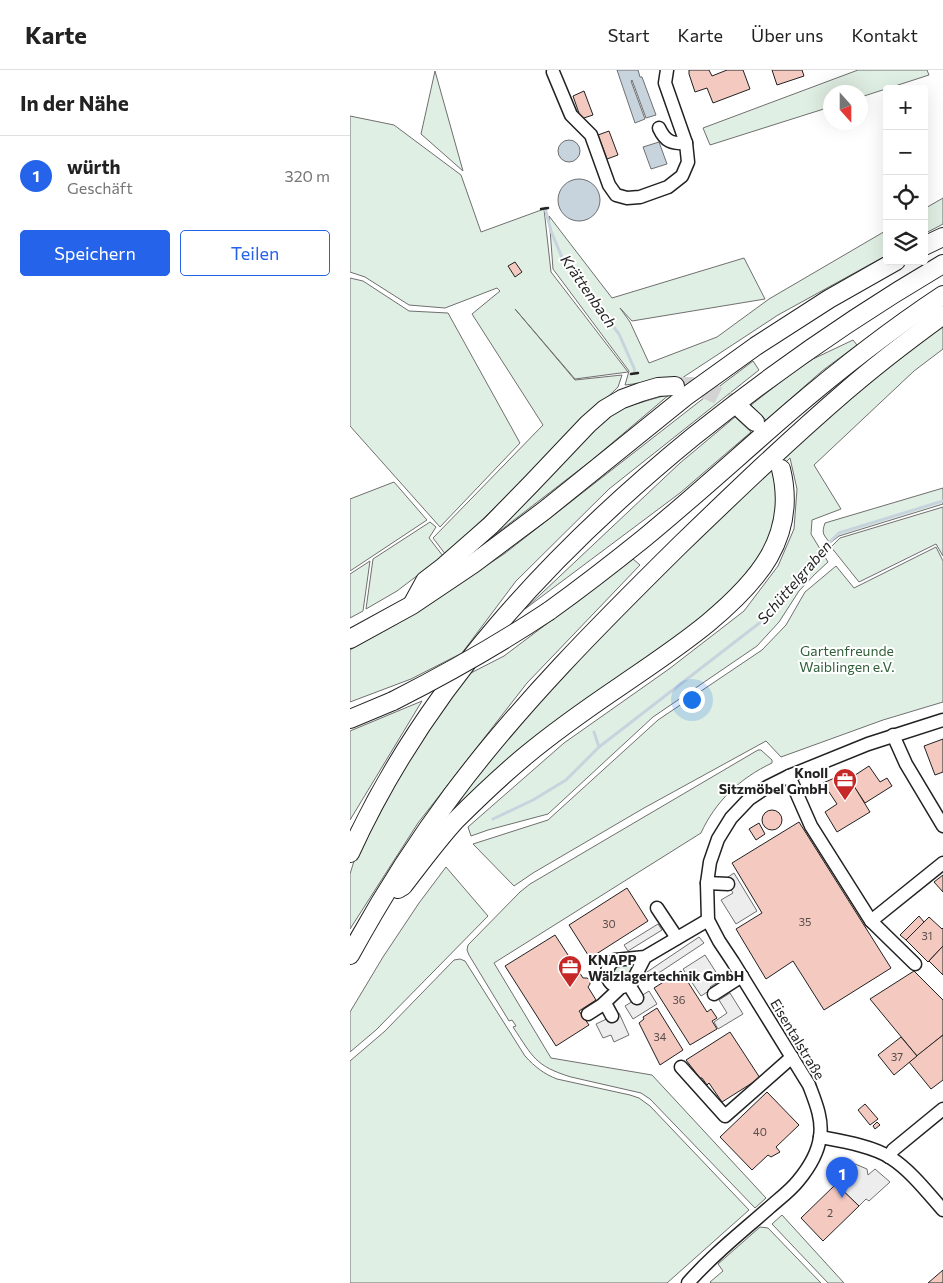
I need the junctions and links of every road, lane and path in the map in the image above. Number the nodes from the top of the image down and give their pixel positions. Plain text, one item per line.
1 (667, 70) edge
2 (553, 72) dead end
3 (659, 128) dead end
4 (686, 143) junction
5 (943, 237) edge
6 (928, 244) edge
7 (943, 264) edge
8 (889, 265) edge
9 (943, 295) edge
10 (943, 314) edge
11 (675, 386) tunnel mouth
12 (781, 469) dead end
13 (412, 605) junction
14 (350, 639) edge
15 (350, 719) edge
16 (943, 720) edge
17 (893, 735) junction
18 (789, 776) junction
19 (943, 826) edge
20 (350, 853) edge
21 (943, 863) edge
22 (707, 882) junction
23 (728, 884) dead end
24 (381, 900) junction
25 (658, 908) dead end
26 (708, 920) junction
27 (871, 921) junction
28 (677, 938) junction
29 (350, 955) edge
30 (645, 957) junction
31 (915, 964) dead end
32 (742, 976) junction
33 (624, 987) junction
34 (715, 994) dead end
35 (636, 998) dead end
36 (605, 1002) junction
37 (588, 1014) dead end
38 (612, 1016) dead end
39 (792, 1057) junction
40 (681, 1067) dead end
41 (943, 1109) edge
42 (820, 1137) junction
43 (889, 1157) junction
44 (943, 1210) edge
45 (688, 1283) edge

1 - 4 street
2 - 4 street
3 - 4 street
5 - 6 highway
7 - 20 highway
8 - 13 highway
9 - 15 highway, bridge
10 - 24 highway
11 - 13 highway
12 - 24 highway
13 - 14 highway
16 - 17 street, Eisentalstraße
17 - 18 street, Eisentalstraße
17 - 19 street
18 - 22 street, Eisentalstraße
18 - 27 street
21 - 27 street
22 - 23 street
22 - 26 street, Eisentalstraße
24 - 29 highway
25 - 28 street
26 - 28 street
26 - 32 street, Eisentalstraße
27 - 31 street
28 - 30 street
30 - 33 street
30 - 33 street
32 - 34 street
32 - 39 street, Eisentalstraße
33 - 35 street
33 - 36 street
36 - 37 street
36 - 38 street
39 - 40 street
39 - 42 street, Eisentalstraße
41 - 43 street
42 - 43 street
42 - 45 street, Eisentalstraße
43 - 44 street

